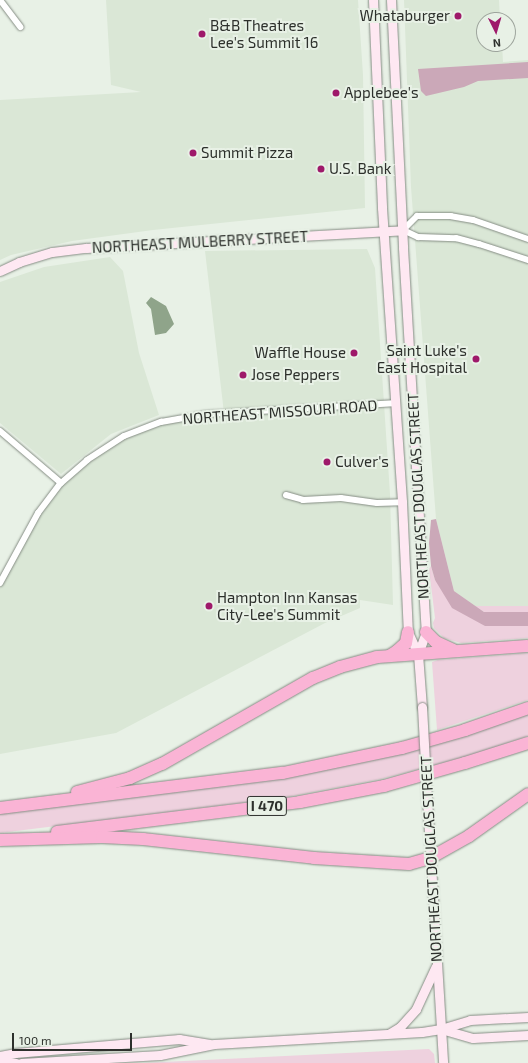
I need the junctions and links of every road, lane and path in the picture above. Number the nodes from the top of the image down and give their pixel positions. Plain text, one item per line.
1 (0, 0) edge
2 (373, 0) edge
3 (391, 0) edge
4 (20, 27) dead end
5 (403, 230) junction
6 (384, 231) junction
7 (528, 239) edge
8 (528, 260) edge
9 (0, 271) edge
10 (395, 403) junction
11 (0, 432) edge
12 (61, 483) junction
13 (286, 495) dead end
14 (402, 502) junction
15 (0, 583) edge
16 (408, 632) junction
17 (426, 632) junction
18 (528, 646) edge
19 (456, 652) junction
20 (418, 654) junction
21 (388, 656) junction
22 (528, 708) edge
23 (528, 743) edge
24 (528, 794) edge
25 (29, 804) junction
26 (0, 808) edge
27 (0, 840) edge
28 (430, 858) junction
29 (437, 965) junction
30 (528, 1017) edge
31 (441, 1029) junction
32 (390, 1034) junction
33 (528, 1035) edge
34 (214, 1044) junction
35 (0, 1056) edge
36 (0, 1061) edge
37 (16, 1063) edge
38 (21, 1063) edge
39 (443, 1063) edge

1 - 4 street
2 - 6 main road, NORTHEAST DOUGLAS STREET
3 - 5 main road, NORTHEAST DOUGLAS STREET
5 - 6 main road, NORTHEAST MULBERRY STREET
5 - 7 street
5 - 8 street
5 - 17 main road, NORTHEAST DOUGLAS STREET
6 - 9 main road, NORTHEAST MULBERRY STREET
6 - 10 main road, NORTHEAST DOUGLAS STREET
10 - 12 street, NORTHEAST MISSOURI ROAD
10 - 14 main road, NORTHEAST DOUGLAS STREET
11 - 12 street
12 - 15 street, NORTHEAST MISSOURI ROAD
13 - 14 street
14 - 16 main road, NORTHEAST DOUGLAS STREET
16 - 20 main road, NORTHEAST DOUGLAS STREET
16 - 21 highway
17 - 19 highway
17 - 20 main road, NORTHEAST DOUGLAS STREET
18 - 19 highway
19 - 20 highway
20 - 21 highway
20 - 28 main road, NORTHEAST DOUGLAS STREET, bridge
21 - 25 highway
22 - 25 highway, I 470
23 - 27 highway, I 470
24 - 28 highway
25 - 26 highway, I 470
27 - 28 highway
28 - 29 main road, NORTHEAST DOUGLAS STREET
29 - 31 main road, NORTHEAST DOUGLAS STREET
29 - 32 main road
30 - 31 main road
31 - 32 main road
31 - 33 main road
31 - 39 main road, NORTHEAST DOUGLAS STREET
32 - 34 main road
34 - 35 main road
34 - 38 main road
36 - 37 main road

